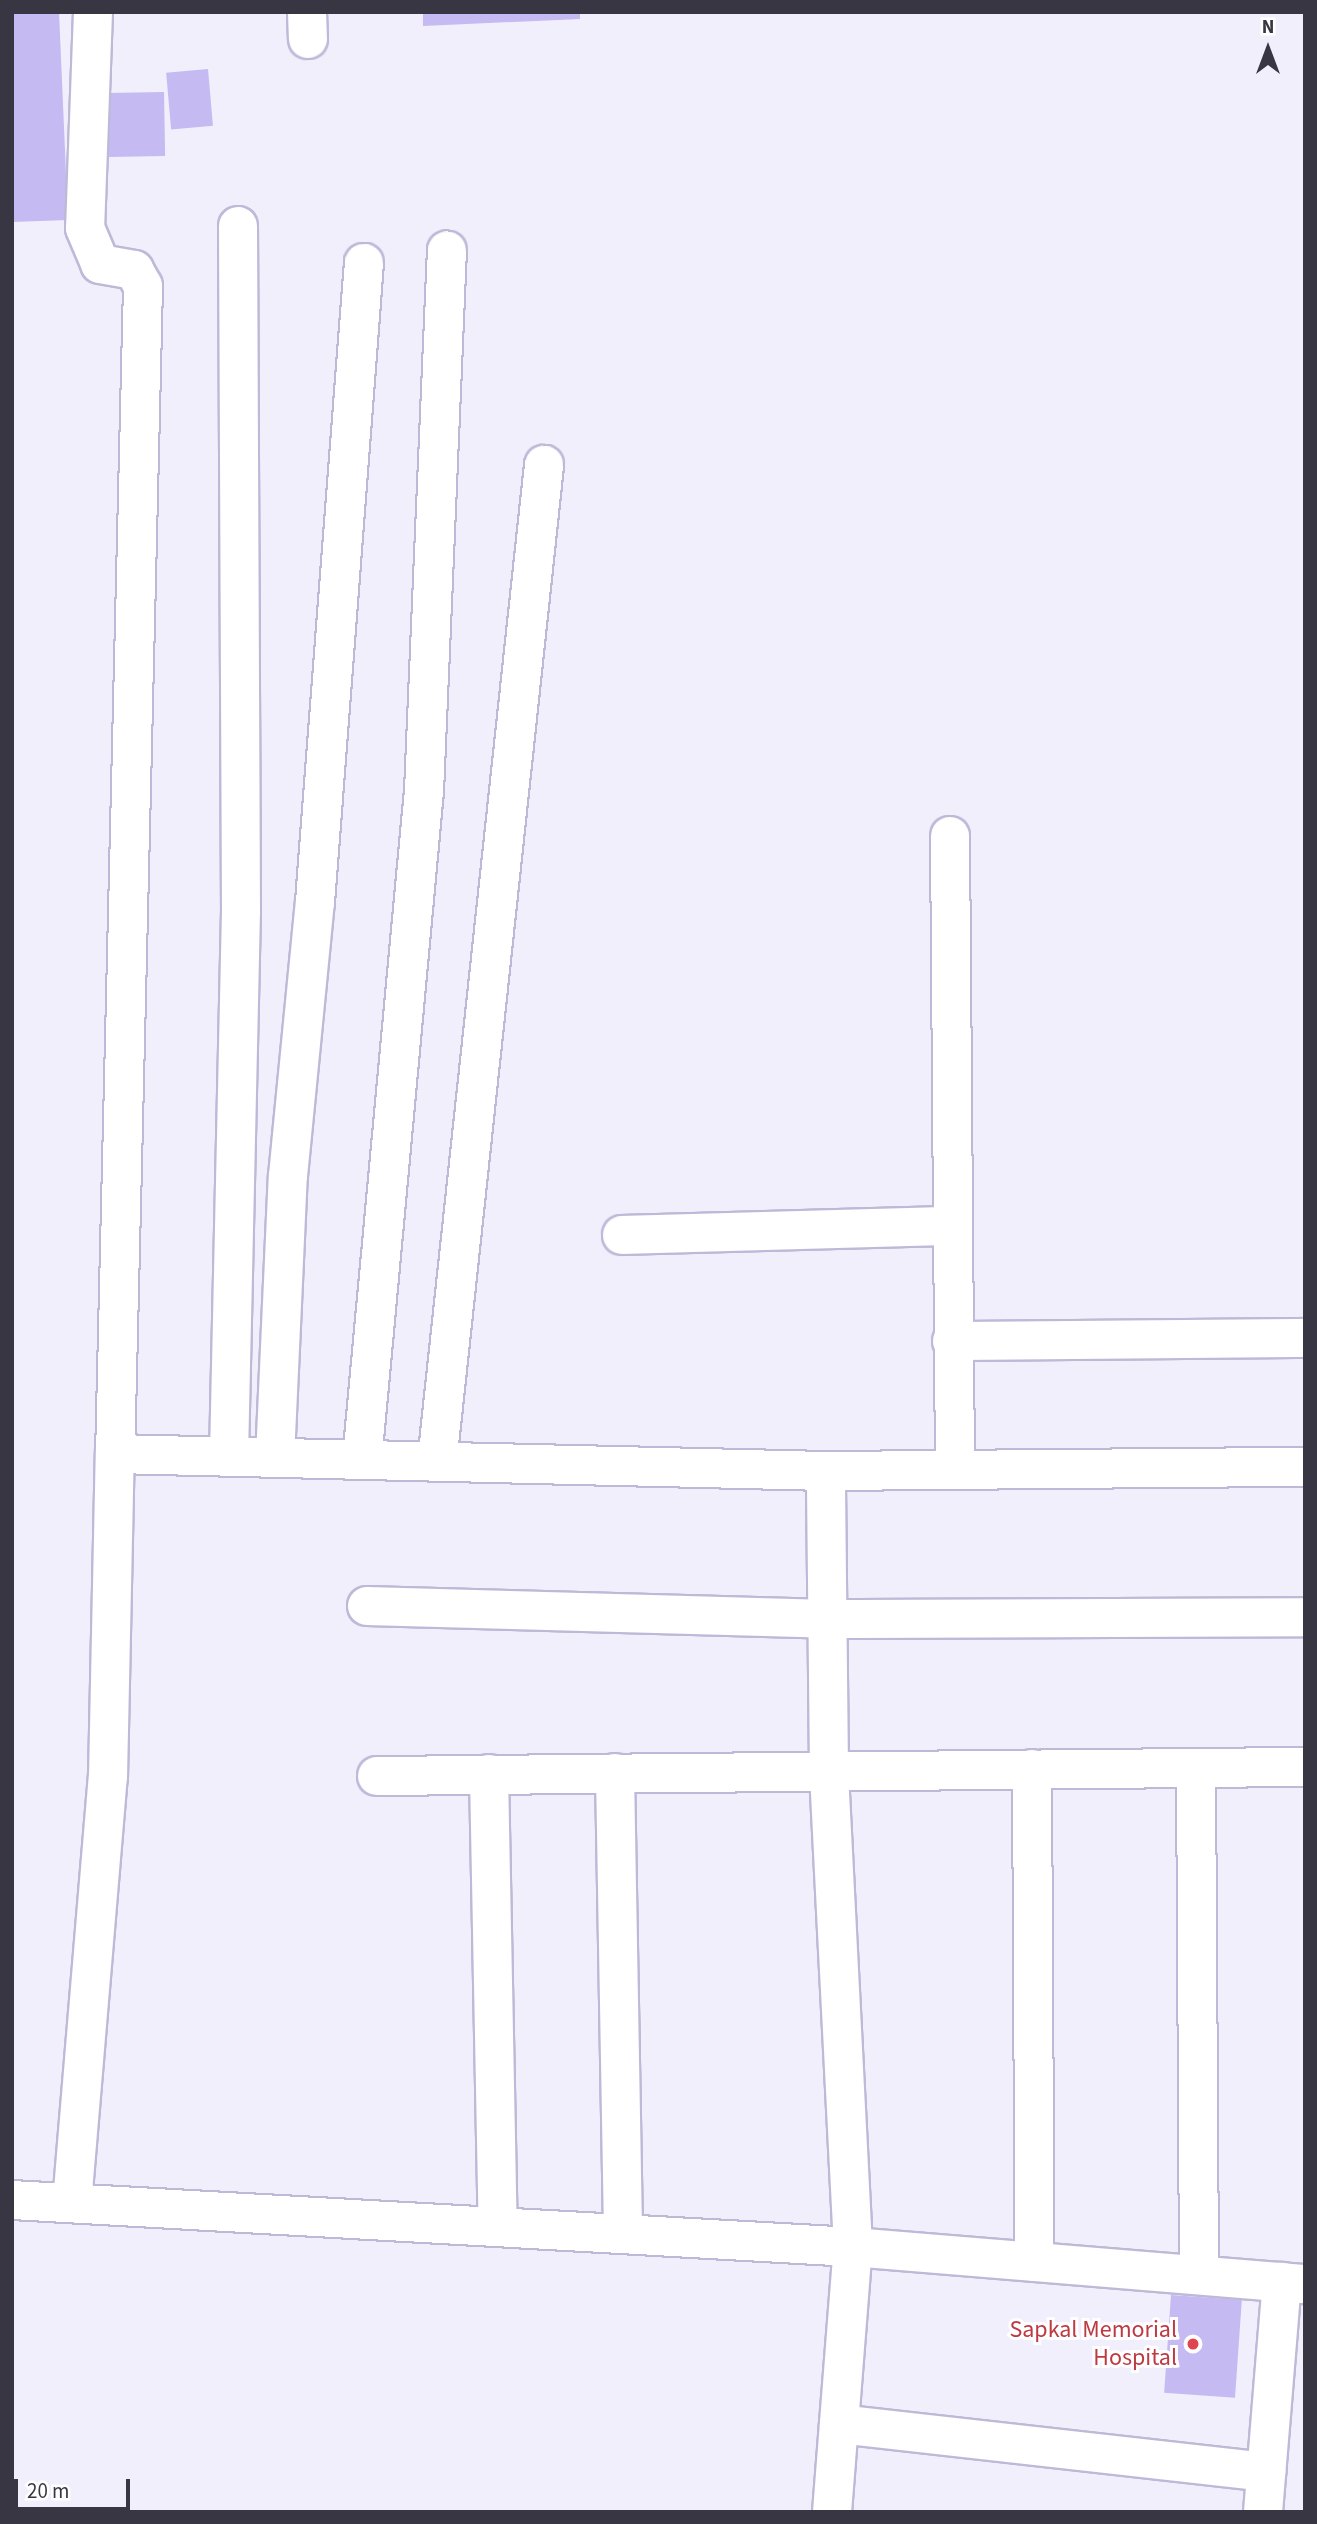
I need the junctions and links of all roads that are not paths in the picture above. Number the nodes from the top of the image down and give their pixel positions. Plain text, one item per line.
1 (93, 12) edge
2 (238, 226) dead end
3 (447, 250) dead end
4 (364, 263) dead end
5 (544, 465) dead end
6 (950, 836) dead end
7 (953, 1226) junction
8 (622, 1235) dead end
9 (1305, 1338) edge
10 (952, 1341) junction
11 (115, 1454) junction
12 (229, 1457) junction
13 (275, 1458) junction
14 (362, 1460) junction
15 (437, 1462) junction
16 (1305, 1467) edge
17 (955, 1469) junction
18 (826, 1471) junction
19 (367, 1606) dead end
20 (1305, 1617) edge
21 (828, 1619) junction
22 (1305, 1767) edge
23 (1196, 1768) junction
24 (1032, 1769) junction
25 (829, 1771) junction
26 (615, 1773) junction
27 (489, 1774) junction
28 (377, 1776) dead end
29 (12, 2200) edge
30 (72, 2203) junction
31 (498, 2227) junction
32 (623, 2234) junction
33 (853, 2247) junction
34 (1035, 2262) junction
35 (1199, 2275) junction
36 (1293, 2283) edge
37 (839, 2424) junction
38 (1266, 2472) junction
39 (832, 2512) edge
40 (1263, 2512) edge

1 - 11 street
2 - 12 street
3 - 14 street
4 - 13 street
5 - 15 street
6 - 7 street
7 - 8 street
7 - 10 street
9 - 10 street
10 - 17 street
11 - 12 street
11 - 30 street
12 - 13 street
13 - 14 street
14 - 15 street
15 - 18 street
16 - 17 street
17 - 18 street
18 - 21 street
19 - 21 street
20 - 21 street
21 - 25 street
22 - 23 street
23 - 24 street
23 - 35 street
24 - 25 street
24 - 34 street
25 - 26 street
25 - 33 street
26 - 27 street
26 - 32 street
27 - 28 street
27 - 31 street
29 - 30 street
30 - 31 street
31 - 32 street
32 - 33 street
33 - 34 street
33 - 37 street
34 - 35 street
35 - 36 street
36 - 38 street
37 - 38 street
37 - 39 street
38 - 40 street

